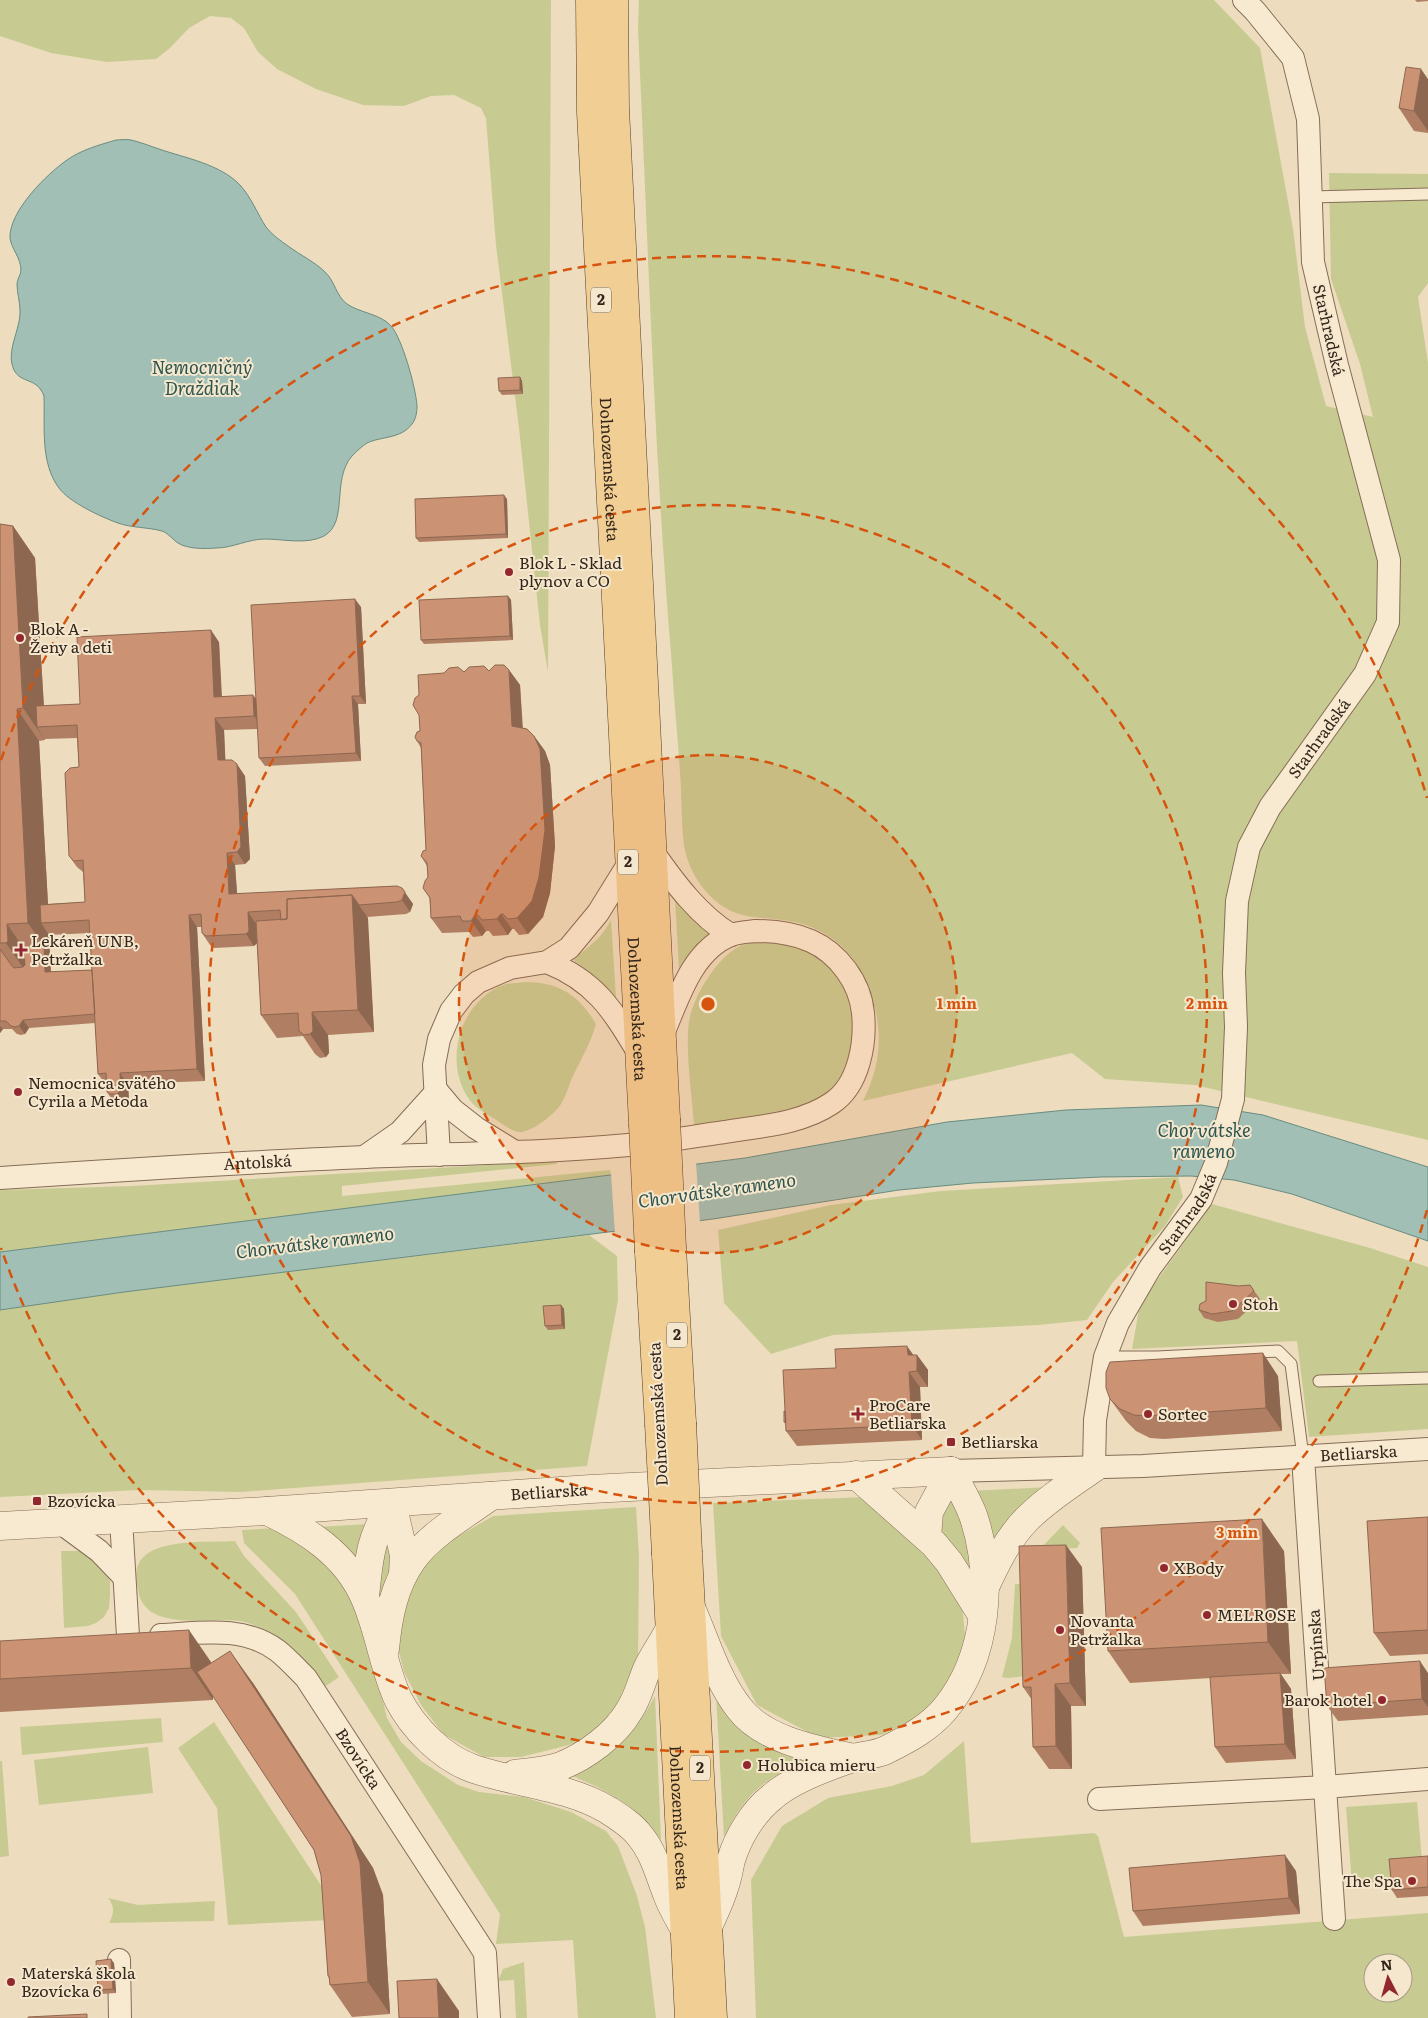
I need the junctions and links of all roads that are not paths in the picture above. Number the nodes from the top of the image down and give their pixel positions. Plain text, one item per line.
1 (590, 0) edge
2 (614, 0) edge
3 (1244, 0) edge
4 (1428, 194) edge
5 (1311, 197) junction
6 (653, 852) junction
7 (628, 863) junction
8 (731, 934) junction
9 (547, 962) junction
10 (663, 1034) junction
11 (638, 1052) junction
12 (436, 1091) junction
13 (655, 1122) junction
14 (515, 1152) junction
15 (439, 1155) junction
16 (363, 1157) junction
17 (0, 1178) edge
18 (1105, 1358) junction
19 (1428, 1378) edge
20 (1319, 1381) dead end
21 (1428, 1450) edge
22 (1303, 1457) junction
23 (1094, 1468) junction
24 (951, 1471) junction
25 (856, 1475) junction
26 (490, 1496) junction
27 (392, 1503) junction
28 (266, 1511) junction
29 (121, 1519) junction
30 (61, 1523) junction
31 (0, 1526) edge
32 (927, 1537) junction
33 (677, 1554) junction
34 (403, 1575) junction
35 (124, 1577) junction
36 (985, 1587) junction
37 (365, 1597) junction
38 (691, 1608) junction
39 (982, 1615) junction
40 (668, 1632) junction
41 (384, 1656) junction
42 (854, 1758) junction
43 (501, 1776) junction
44 (1428, 1779) edge
45 (1325, 1787) junction
46 (1099, 1799) dead end
47 (1334, 1919) dead end
48 (696, 1928) junction
49 (119, 1960) dead end
50 (120, 2018) edge
51 (489, 2018) edge
52 (689, 2018) edge
53 (713, 2018) edge

1 - 7 main road, Dolnozemská cesta / 2
2 - 6 main road, Dolnozemská cesta / 2
3 - 5 street, Starhradská
4 - 5 lane
5 - 18 street, Starhradská
6 - 8 street
6 - 10 main road, Dolnozemská cesta / 2
7 - 9 street
7 - 11 main road, Dolnozemská cesta / 2
8 - 10 street
8 - 14 street, Antolská
9 - 11 street
9 - 12 street
10 - 13 main road, Dolnozemská cesta / 2
11 - 13 main road, Dolnozemská cesta / 2
12 - 14 street
12 - 15 street
12 - 16 street
13 - 33 main road, Dolnozemská cesta / 2, bridge
14 - 15 street, Antolská
15 - 16 street, Antolská
16 - 17 street, Antolská
18 - 22 lane
18 - 23 street, Starhradská
19 - 20 lane
21 - 22 street, Betliarska
22 - 23 street, Betliarska
22 - 45 street, Urpínska
23 - 24 street, Betliarska
23 - 36 street
24 - 25 street, Betliarska
24 - 32 street
24 - 36 street
25 - 26 street, Betliarska
25 - 32 street
26 - 27 street, Betliarska
26 - 34 street
27 - 28 street, Betliarska
27 - 34 street
27 - 37 street
28 - 29 street, Betliarska
28 - 37 street
29 - 30 street, Betliarska
29 - 35 street
30 - 31 street, Betliarska
30 - 35 street
32 - 39 street
33 - 38 main road, Dolnozemská cesta / 2
33 - 40 main road, Dolnozemská cesta / 2
34 - 41 street
35 - 51 street, Bzovícka
36 - 39 street
37 - 41 street
38 - 42 street
38 - 48 main road, Dolnozemská cesta / 2
39 - 42 street
40 - 43 street
40 - 48 main road, Dolnozemská cesta / 2
41 - 43 street
42 - 48 street
43 - 48 street
44 - 45 street
45 - 46 street
45 - 47 street, Urpínska
48 - 52 main road, Dolnozemská cesta / 2
48 - 53 main road, Dolnozemská cesta / 2
49 - 50 street

